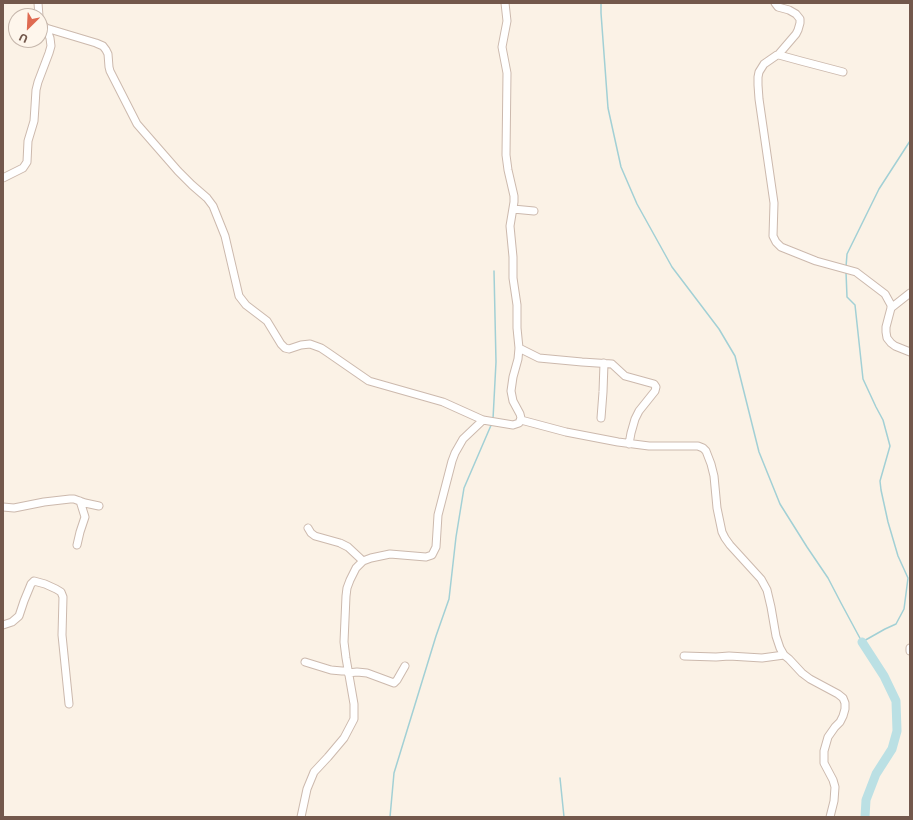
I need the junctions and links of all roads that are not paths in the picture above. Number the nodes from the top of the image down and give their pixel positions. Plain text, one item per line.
1 (506, 3) edge
2 (774, 3) edge
3 (48, 29) edge
4 (48, 33) edge
5 (778, 55) junction
6 (843, 72) dead end
7 (3, 178) edge
8 (513, 209) junction
9 (534, 211) dead end
10 (910, 293) edge
11 (891, 308) junction
12 (519, 348) junction
13 (909, 350) edge
14 (604, 363) junction
15 (601, 418) dead end
16 (520, 420) junction
17 (489, 421) junction
18 (629, 444) junction
19 (80, 501) junction
20 (99, 506) dead end
21 (3, 507) edge
22 (308, 528) dead end
23 (77, 545) dead end
24 (362, 561) junction
25 (3, 625) edge
26 (784, 655) junction
27 (684, 656) dead end
28 (305, 662) dead end
29 (404, 666) dead end
30 (348, 672) junction
31 (69, 704) dead end
32 (301, 817) edge
33 (830, 817) edge

1 - 8 street
2 - 5 street
3 - 17 street
4 - 7 street
5 - 6 street
5 - 11 street
8 - 9 street
8 - 12 street
10 - 11 street
11 - 13 street
12 - 14 street
12 - 16 street
14 - 15 street
14 - 18 street
16 - 17 street
16 - 18 street
17 - 24 street
18 - 26 street
19 - 20 street
19 - 21 street
19 - 23 street
22 - 24 street
24 - 30 street
25 - 31 street
26 - 27 street
26 - 33 street
28 - 30 street
29 - 30 street
30 - 32 street

